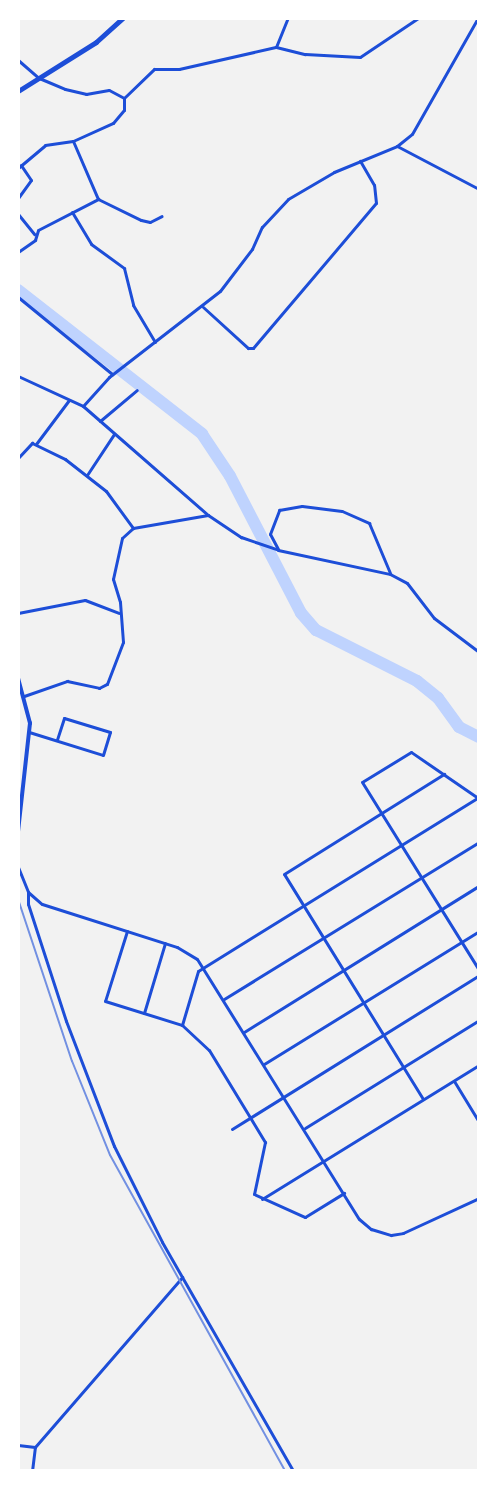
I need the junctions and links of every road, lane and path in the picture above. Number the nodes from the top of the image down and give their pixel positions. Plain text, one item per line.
1 (123, 18) edge
2 (288, 18) edge
3 (418, 18) edge
4 (478, 18) edge
5 (276, 47) junction
6 (18, 60) edge
7 (39, 78) junction
8 (18, 91) edge
9 (124, 98) junction
10 (73, 141) junction
11 (397, 146) junction
12 (360, 162) junction
13 (19, 166) edge
14 (479, 189) edge
15 (18, 198) edge
16 (98, 200) junction
17 (72, 212) junction
18 (18, 214) edge
19 (162, 216) dead end
20 (34, 234) junction
21 (18, 252) edge
22 (18, 297) edge
23 (202, 306) junction
24 (155, 343) junction
25 (114, 374) junction
26 (18, 375) edge
27 (137, 390) dead end
28 (69, 400) junction
29 (83, 406) junction
30 (100, 421) junction
31 (114, 434) junction
32 (36, 444) junction
33 (18, 458) edge
34 (87, 475) junction
35 (208, 515) junction
36 (133, 528) junction
37 (278, 550) junction
38 (390, 574) junction
39 (18, 613) edge
40 (119, 613) junction
41 (479, 652) edge
42 (18, 678) edge
43 (24, 696) junction
44 (29, 732) junction
45 (57, 740) junction
46 (444, 774) junction
47 (478, 798) edge
48 (382, 812) junction
49 (18, 832) edge
50 (479, 842) edge
51 (402, 845) junction
52 (18, 867) edge
53 (422, 876) junction
54 (479, 886) edge
55 (28, 892) junction
56 (304, 906) junction
57 (442, 909) junction
58 (127, 931) junction
59 (479, 931) edge
60 (324, 938) junction
61 (462, 941) junction
62 (165, 943) junction
63 (204, 967) junction
64 (343, 969) junction
65 (479, 970) edge
66 (479, 975) edge
67 (224, 999) junction
68 (363, 1002) junction
69 (144, 1013) junction
70 (479, 1020) edge
71 (182, 1025) junction
72 (244, 1032) junction
73 (383, 1035) junction
74 (264, 1064) junction
75 (478, 1066) edge
76 (404, 1067) junction
77 (454, 1081) junction
78 (285, 1096) junction
79 (423, 1099) junction
80 (250, 1117) junction
81 (479, 1122) edge
82 (305, 1128) junction
83 (231, 1129) dead end
84 (324, 1160) junction
85 (344, 1193) junction
86 (262, 1198) junction
87 (479, 1198) edge
88 (182, 1276) junction
89 (18, 1445) edge
90 (35, 1447) junction
91 (32, 1471) edge
92 (293, 1471) edge

1 - 7 highway
2 - 5 street
3 - 5 street
4 - 11 street
5 - 9 street
6 - 7 street
7 - 8 highway
7 - 9 street
9 - 10 street
10 - 13 street
10 - 16 street
11 - 12 street
11 - 14 street
12 - 23 street
12 - 23 street
13 - 15 street
16 - 17 street
16 - 19 street
17 - 20 street
17 - 24 street
18 - 20 street
20 - 21 street
22 - 25 street
23 - 24 street
24 - 25 street
25 - 29 street
26 - 28 street
27 - 30 street
28 - 29 street
28 - 32 street
29 - 30 street
30 - 31 street
31 - 34 street
31 - 35 street
32 - 33 street
32 - 34 street
34 - 36 street
35 - 36 street
35 - 37 street
36 - 40 street
37 - 38 street
37 - 38 street
38 - 41 street
39 - 40 street
40 - 43 street
42 - 43 street
43 - 44 street
44 - 45 street
44 - 49 street
45 - 45 street
46 - 47 street
46 - 48 street
46 - 48 street
47 - 51 street
48 - 51 street
48 - 56 street
50 - 53 street
51 - 53 street
51 - 56 street
52 - 55 street
53 - 57 street
53 - 60 street
54 - 57 street
55 - 58 street
55 - 88 street
56 - 60 street
56 - 63 street
57 - 61 street
57 - 64 street
58 - 62 street
58 - 69 street
59 - 61 street
60 - 64 street
60 - 67 street
61 - 65 street
61 - 68 street
62 - 63 street
62 - 69 street
63 - 67 street
63 - 71 street
64 - 68 street
64 - 72 street
66 - 73 street
67 - 72 street
68 - 73 street
68 - 74 street
69 - 71 street
70 - 76 street
71 - 80 street
72 - 74 street
73 - 76 street
73 - 78 street
74 - 78 street
75 - 77 street
76 - 79 street
76 - 82 street
77 - 79 street
77 - 81 street
78 - 80 street
78 - 82 street
79 - 84 street
80 - 83 street
80 - 86 street
82 - 84 street
84 - 85 street
84 - 86 street
85 - 86 street
85 - 87 street
88 - 90 street
88 - 92 street
89 - 90 street
90 - 91 street

